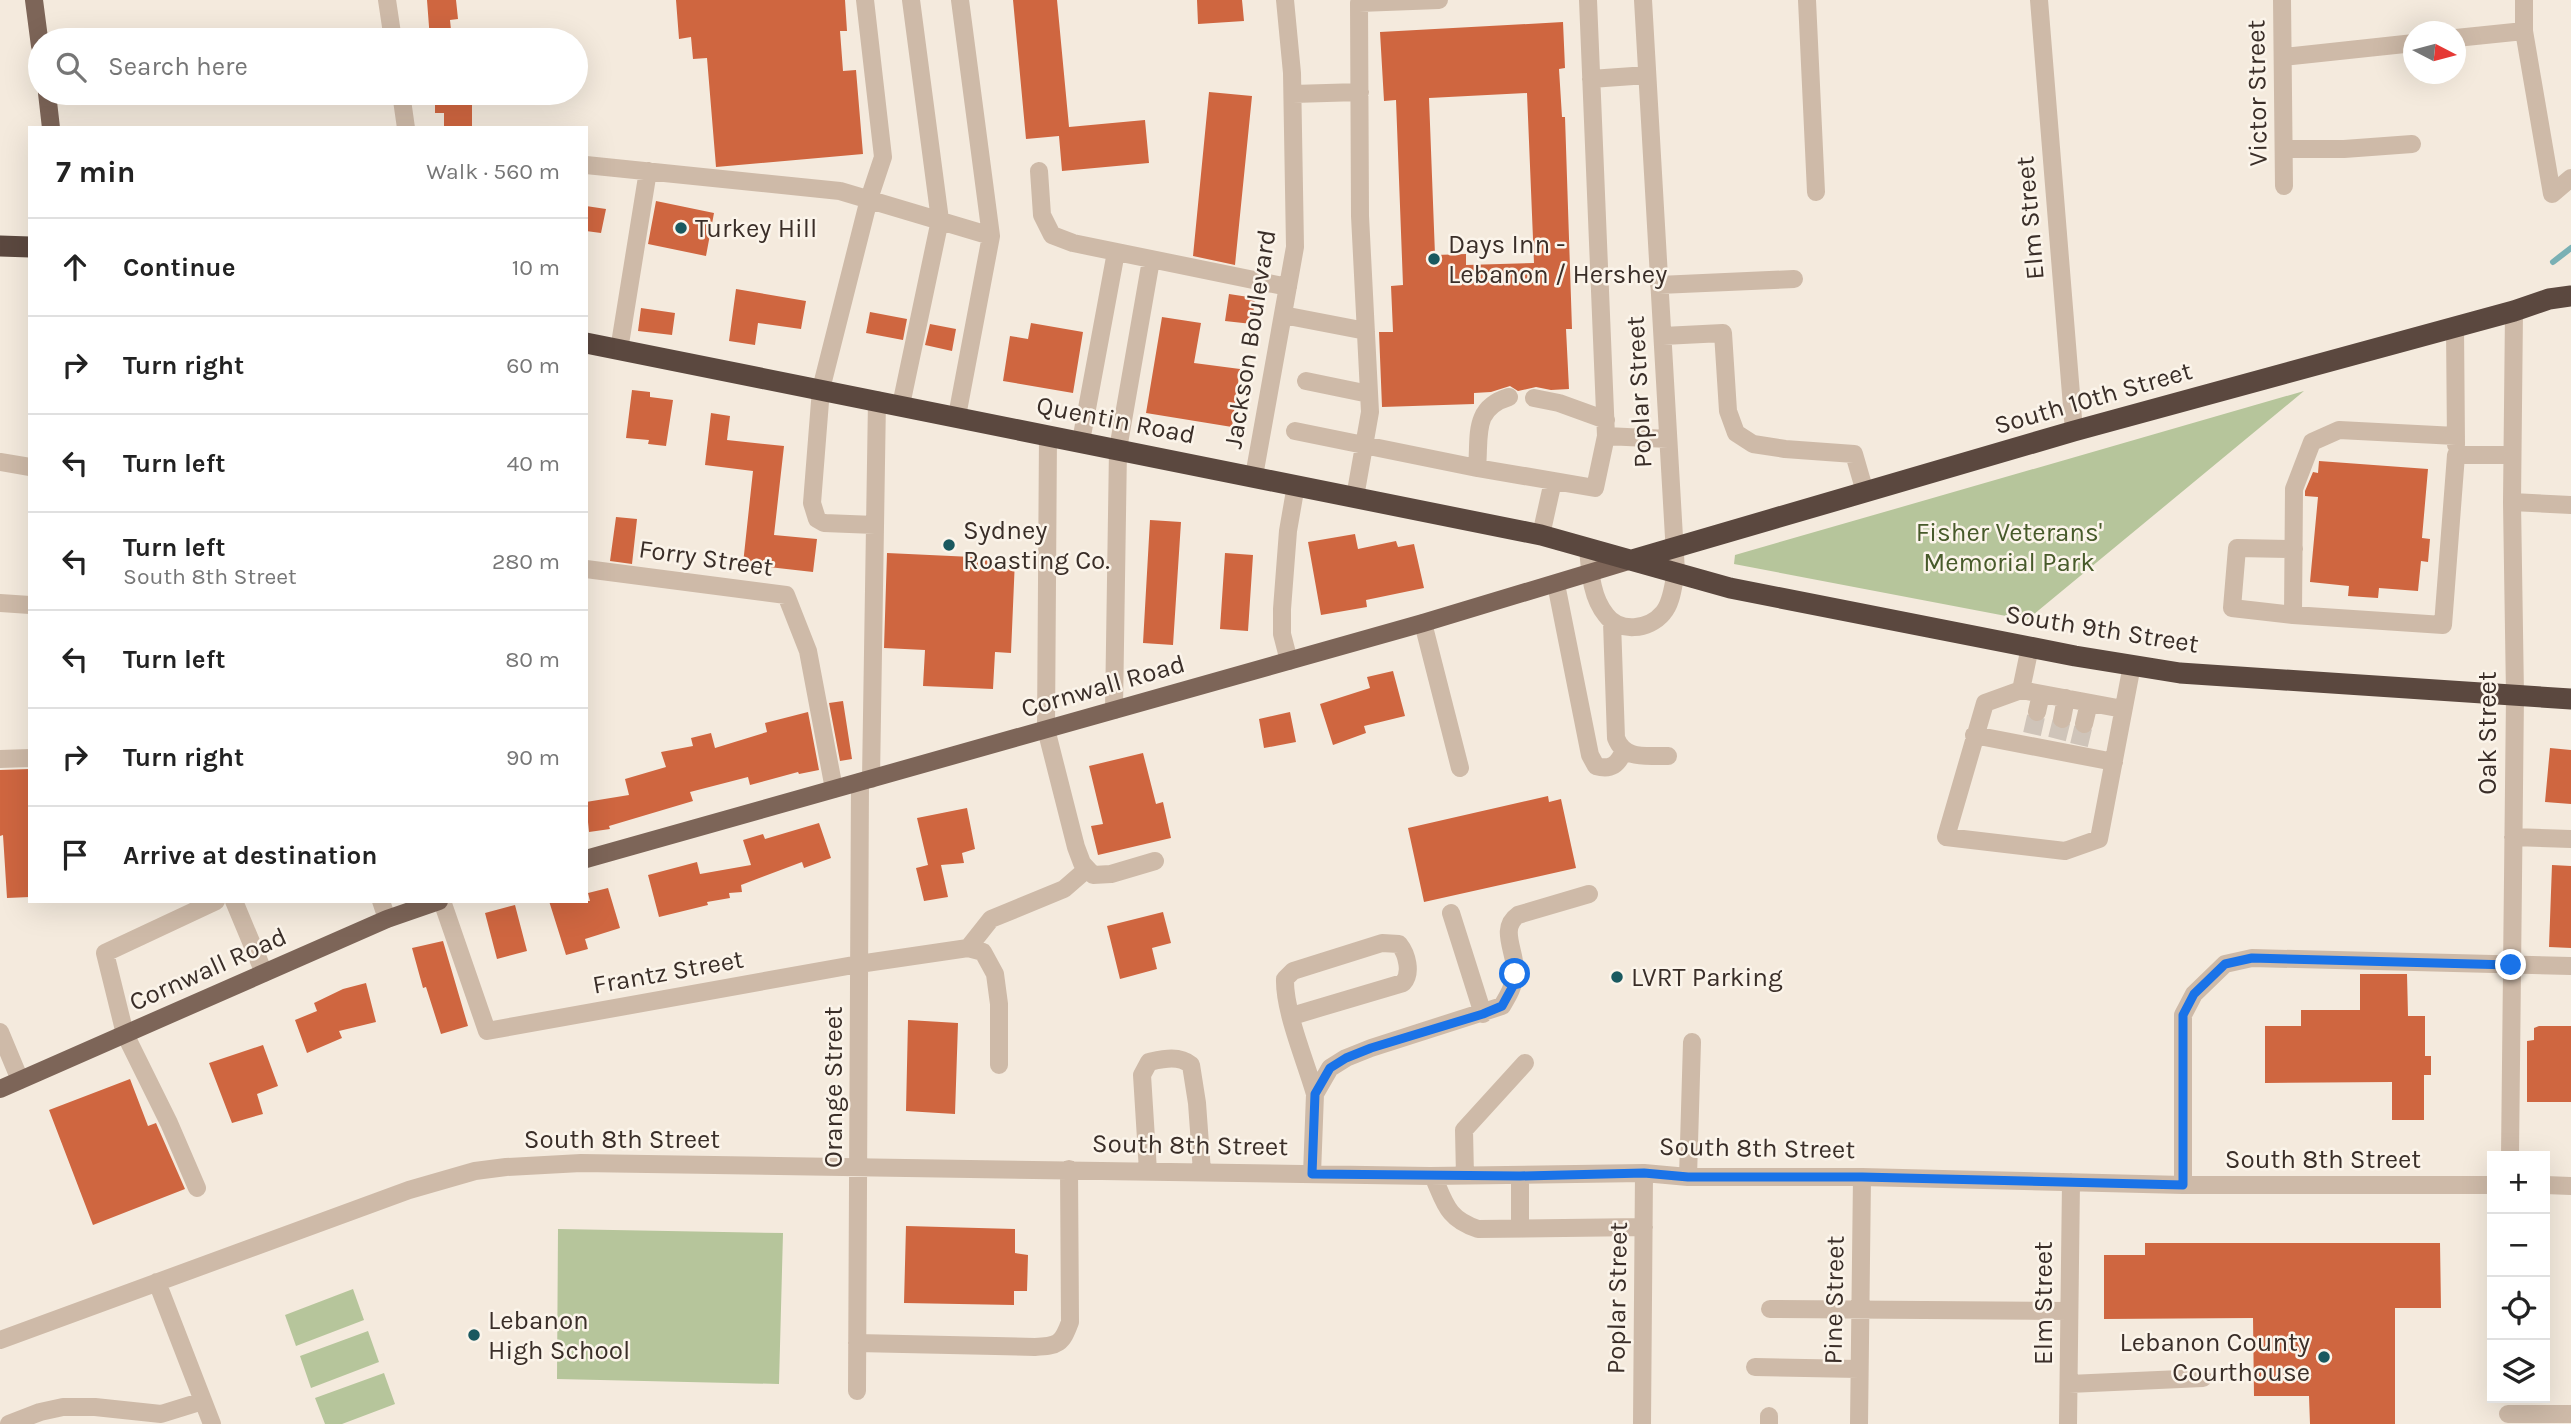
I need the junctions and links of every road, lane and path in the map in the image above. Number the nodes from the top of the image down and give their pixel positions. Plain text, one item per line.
1 (34, 0) edge
2 (387, 0) edge
3 (865, 0) edge
4 (911, 0) edge
5 (960, 0) edge
6 (1285, 0) edge
7 (1439, 0) edge
8 (1588, 0) edge
9 (1643, 0) edge
10 (1807, 0) edge
11 (2039, 0) edge
12 (2282, 0) edge
13 (2524, 0) edge
14 (38, 28) edge
15 (391, 28) edge
16 (2524, 31) junction
17 (2466, 37) edge
18 (2403, 44) edge
19 (2283, 57) junction
20 (1647, 75) junction
21 (1591, 79) junction
22 (1360, 92) junction
23 (1293, 94) junction
24 (48, 105) edge
25 (403, 105) edge
26 (51, 126) edge
27 (406, 126) edge
28 (2412, 144) dead end
29 (2284, 149) junction
30 (588, 165) edge
31 (648, 171) junction
32 (1040, 171) dead end
33 (2571, 178) edge
34 (2284, 186) dead end
35 (1816, 191) dead end
36 (869, 199) junction
37 (940, 220) junction
38 (991, 236) junction
39 (0, 246) edge
40 (28, 247) edge
41 (1116, 252) junction
42 (1151, 260) junction
43 (1794, 279) dead end
44 (1659, 285) junction
45 (1288, 287) junction
46 (2571, 296) edge
47 (2514, 311) junction
48 (1283, 315) junction
49 (2455, 327) junction
50 (1366, 331) junction
51 (1662, 336) junction
52 (588, 343) edge
53 (619, 349) junction
54 (1306, 381) dead end
55 (821, 389) junction
56 (1369, 394) junction
57 (1509, 397) dead end
58 (1534, 398) dead end
59 (877, 400) junction
60 (901, 405) junction
61 (957, 416) junction
62 (1606, 428) junction
63 (1295, 431) dead end
64 (2074, 431) junction
65 (1048, 435) junction
66 (2456, 436) junction
67 (1668, 439) junction
68 (1081, 442) junction
69 (1364, 443) junction
70 (1118, 449) junction
71 (2512, 455) junction
72 (2456, 456) junction
73 (0, 462) edge
74 (28, 467) edge
75 (1477, 468) junction
76 (1254, 477) junction
77 (1553, 481) junction
78 (1296, 485) junction
79 (1865, 492) junction
80 (1355, 497) junction
81 (2512, 502) junction
82 (2571, 505) edge
83 (875, 525) junction
84 (1541, 535) junction
85 (1675, 547) junction
86 (1588, 548) junction
87 (2294, 549) junction
88 (1632, 560) junction
89 (588, 569) edge
90 (1676, 572) junction
91 (1590, 573) junction
92 (1556, 584) junction
93 (0, 603) edge
94 (28, 605) edge
95 (2293, 615) junction
96 (1612, 622) junction
97 (1423, 623) junction
98 (2030, 647) junction
99 (1289, 661) junction
100 (2132, 665) junction
101 (2021, 690) junction
102 (2041, 694) junction
103 (2515, 695) junction
104 (2066, 698) junction
105 (2571, 699) edge
106 (2089, 703) junction
107 (2123, 709) junction
108 (1114, 710) junction
109 (2037, 712) tunnel mouth
110 (2062, 719) tunnel mouth
111 (2084, 724) tunnel mouth
112 (1046, 729) junction
113 (1974, 735) junction
114 (1623, 752) junction
115 (1668, 756) dead end
116 (28, 758) edge
117 (0, 759) edge
118 (2114, 762) junction
119 (1460, 768) dead end
120 (865, 781) junction
121 (834, 789) junction
122 (2513, 837) junction
123 (2571, 839) edge
124 (588, 858) edge
125 (1155, 861) dead end
126 (1087, 869) junction
127 (1589, 894) dead end
128 (212, 903) edge
129 (235, 903) edge
130 (382, 903) edge
131 (434, 903) edge
132 (441, 903) edge
133 (1451, 913) dead end
134 (387, 919) junction
135 (968, 948) junction
136 (859, 964) junction
137 (2511, 965) junction
138 (2571, 966) edge
139 (264, 973) junction
140 (1483, 1014) junction
141 (1292, 1016) junction
142 (0, 1032) edge
143 (125, 1034) junction
144 (1692, 1042) dead end
145 (1525, 1063) dead end
146 (999, 1065) dead end
147 (20, 1080) junction
148 (0, 1088) edge
149 (1315, 1094) junction
150 (2510, 1151) edge
151 (859, 1166) junction
152 (1069, 1169) junction
153 (1148, 1171) junction
154 (1202, 1172) junction
155 (1644, 1173) junction
156 (1312, 1174) junction
157 (1433, 1176) junction
158 (1465, 1176) junction
159 (1520, 1176) junction
160 (1688, 1177) junction
161 (1862, 1177) junction
162 (2071, 1182) junction
163 (2183, 1185) junction
164 (2487, 1185) edge
165 (2550, 1185) edge
166 (2571, 1186) edge
167 (197, 1188) dead end
168 (1644, 1227) junction
169 (1520, 1228) junction
170 (158, 1282) junction
171 (1860, 1308) junction
172 (1770, 1309) dead end
173 (2069, 1311) junction
174 (1, 1339) edge
175 (857, 1343) junction
176 (1755, 1367) dead end
177 (1859, 1369) junction
178 (2203, 1378) dead end
179 (2069, 1384) junction
180 (856, 1391) dead end
181 (203, 1401) junction
182 (2508, 1412) edge
183 (2565, 1418) edge
184 (9, 1424) edge
185 (212, 1424) edge
186 (1642, 1424) edge
187 (1858, 1424) edge
188 (2068, 1424) edge

1 - 14 main road
2 - 15 street
3 - 36 street
4 - 37 street
5 - 38 street
6 - 23 street, Jackson Boulevard
7 - 22 street
8 - 21 street
9 - 20 street, Poplar Street
10 - 35 street
11 - 64 street, Elm Street
12 - 19 street, Victor Street
13 - 16 street
16 - 17 street
16 - 33 street
18 - 19 street
19 - 29 street, Victor Street
20 - 21 street
20 - 44 street, Poplar Street
21 - 62 street
22 - 23 street
22 - 50 street
23 - 45 street, Jackson Boulevard
24 - 26 main road
25 - 27 street
28 - 29 street
29 - 34 street, Victor Street
30 - 31 street
31 - 36 street
31 - 53 street
32 - 41 street
36 - 37 street
36 - 55 street
37 - 38 street
37 - 60 street
38 - 61 street
39 - 40 highway
41 - 42 street
41 - 68 street
42 - 45 street
42 - 70 street
43 - 44 street
44 - 51 street, Poplar Street
45 - 48 street, Jackson Boulevard
46 - 47 highway, South 10th Street
47 - 49 highway, South 10th Street
47 - 71 street, Oak Street
48 - 50 street
48 - 76 street, Jackson Boulevard
49 - 64 highway, South 10th Street
49 - 66 street
50 - 56 street
51 - 67 street, Poplar Street
51 - 79 street
52 - 53 highway, Quentin Road
53 - 55 highway, Quentin Road
54 - 56 street
55 - 59 highway, Quentin Road
55 - 83 street
56 - 69 street
57 - 75 street
58 - 62 street
59 - 60 highway, Quentin Road
59 - 83 street, Orange Street
60 - 61 highway, Quentin Road
61 - 65 highway, Quentin Road
62 - 67 street
62 - 77 street
63 - 69 street
64 - 79 highway, South 10th Street
65 - 68 highway, Quentin Road
65 - 112 street
66 - 72 street
66 - 87 street
67 - 85 street, Poplar Street
68 - 70 highway, Quentin Road
69 - 75 street
69 - 80 street
70 - 76 highway, Quentin Road
70 - 108 street
71 - 72 street
71 - 81 street, Oak Street
72 - 95 street
73 - 74 street
75 - 77 street
76 - 78 highway, Quentin Road
77 - 84 street
78 - 80 highway, Quentin Road
78 - 99 street
79 - 85 highway, South 10th Street
80 - 84 highway, Quentin Road
81 - 82 street
81 - 103 street, Oak Street
83 - 120 street, Orange Street
84 - 86 highway, Quentin Road
85 - 88 highway, South 10th Street
85 - 90 street, Poplar Street
86 - 88 highway, Quentin Road
86 - 91 street
87 - 95 street
87 - 95 street
88 - 90 highway, South 9th Street
88 - 91 main road, Cornwall Road
89 - 121 street, Forry Street
90 - 96 street
90 - 98 highway, South 9th Street
91 - 92 main road, Cornwall Road
91 - 96 street
92 - 97 main road, Cornwall Road
92 - 114 street
93 - 94 street
96 - 114 street
97 - 99 main road, Cornwall Road
97 - 119 street
98 - 100 highway, South 9th Street
98 - 101 street
99 - 108 main road, Cornwall Road
100 - 103 highway, South 9th Street
100 - 107 street
101 - 102 street
101 - 113 street
102 - 104 street
102 - 109 street
103 - 105 highway, South 9th Street
103 - 122 street, Oak Street
104 - 106 street
104 - 110 street
106 - 107 street
106 - 111 street
107 - 118 street
108 - 112 main road, Cornwall Road
112 - 120 main road, Cornwall Road
112 - 126 street
113 - 118 street
113 - 118 street
114 - 115 street
116 - 117 street
120 - 121 main road, Cornwall Road
120 - 136 street, Orange Street
121 - 124 main road, Cornwall Road
122 - 123 street
122 - 137 street, Oak Street
125 - 126 street
126 - 135 street
127 - 140 street
128 - 143 street
129 - 139 street
130 - 134 street
131 - 134 main road, Cornwall Road
132 - 136 street, Frantz Street
133 - 140 street
134 - 139 main road, Cornwall Road
135 - 136 street, Frantz Street
135 - 146 street
136 - 151 street, Orange Street
137 - 138 street
137 - 150 street, Oak Street
137 - 163 street
139 - 143 main road, Cornwall Road
140 - 149 street
141 - 141 street
141 - 149 street
142 - 147 street
143 - 147 main road, Cornwall Road
143 - 167 street
144 - 160 street
145 - 158 street
147 - 148 main road, Cornwall Road
149 - 156 street
151 - 152 street, South 8th Street
151 - 170 street, South 8th Street
151 - 175 street, Orange Street
152 - 153 street, South 8th Street
152 - 175 street
153 - 154 street, South 8th Street
153 - 154 street
154 - 156 street, South 8th Street
155 - 159 street, South 8th Street
155 - 160 street, South 8th Street
155 - 168 street, Poplar Street
156 - 157 street, South 8th Street
157 - 158 street, South 8th Street
157 - 169 street
158 - 159 street, South 8th Street
159 - 169 street
160 - 161 street, South 8th Street
161 - 162 street, South 8th Street
161 - 171 street, Pine Street
162 - 163 street, South 8th Street
162 - 173 street, Elm Street
163 - 164 street, South 8th Street
165 - 166 street
168 - 169 street
168 - 186 street, Poplar Street
170 - 174 street, South 8th Street
170 - 181 street
171 - 172 street
171 - 173 street
171 - 177 street, Pine Street
173 - 179 street, Elm Street
175 - 180 street, Orange Street
176 - 177 street
177 - 187 street, Pine Street
178 - 179 street
179 - 188 street, Elm Street
181 - 184 street
181 - 185 street
182 - 183 street

